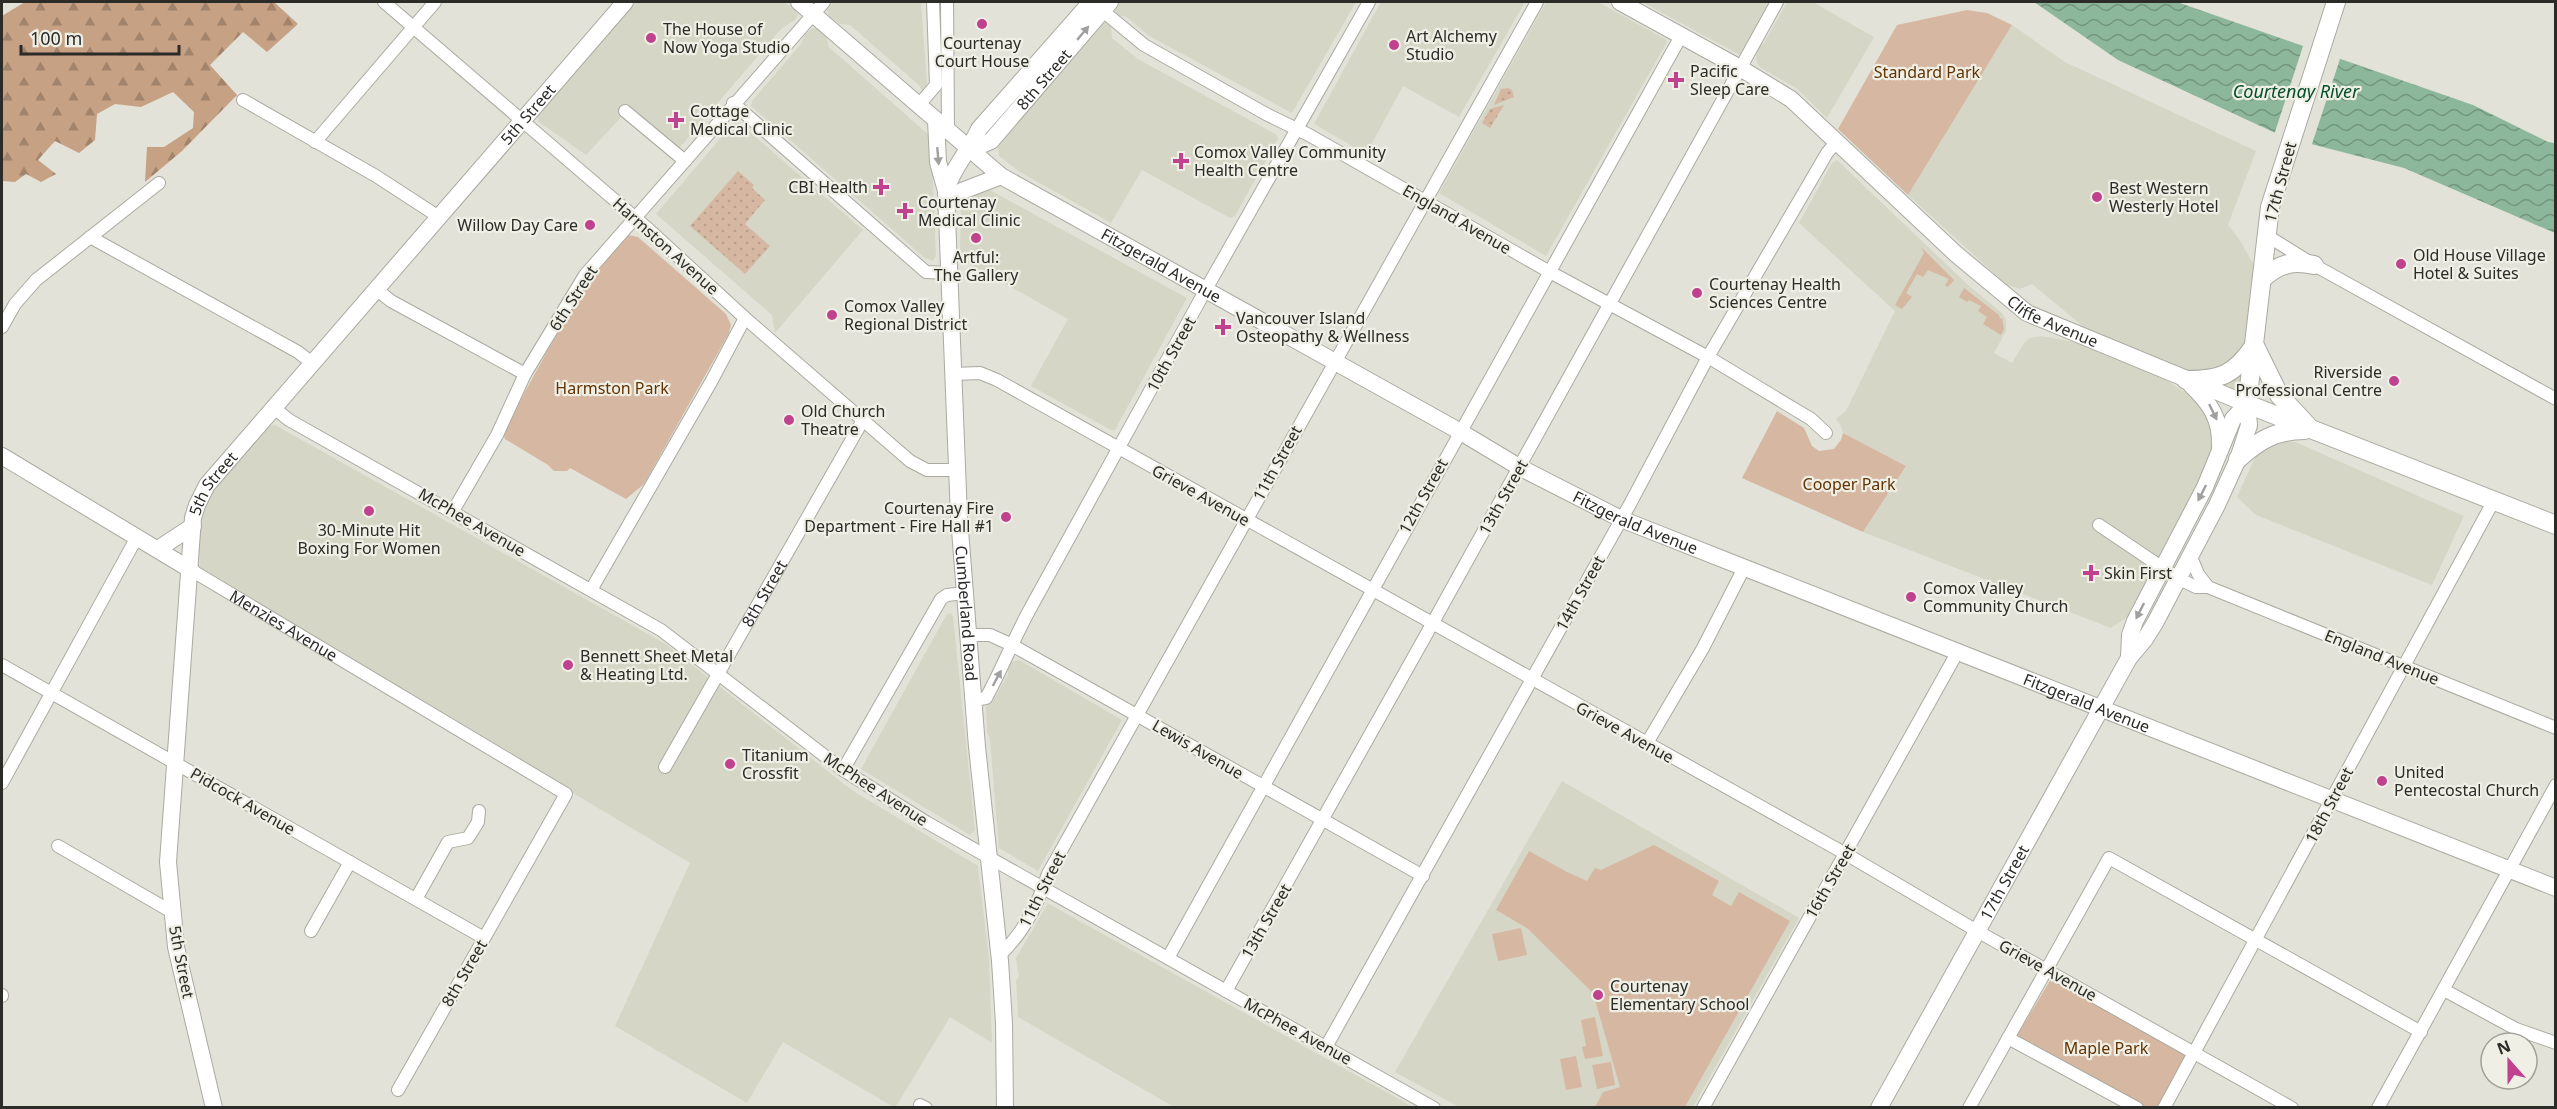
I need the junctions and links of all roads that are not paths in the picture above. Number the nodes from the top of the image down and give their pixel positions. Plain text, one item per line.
1 (384, 2) edge
2 (435, 2) edge
3 (625, 2) edge
4 (799, 2) edge
5 (933, 2) edge
6 (947, 2) edge
7 (1369, 2) edge
8 (1537, 2) edge
9 (1620, 2) edge
10 (1777, 2) edge
11 (2336, 2) edge
12 (1097, 3) edge
13 (818, 8) edge
14 (412, 27) junction
15 (1681, 36) junction
16 (1740, 68) junction
17 (243, 100) dead end
18 (734, 103) junction
19 (918, 106) junction
20 (626, 111) dead end
21 (521, 121) junction
22 (942, 125) junction
23 (1298, 130) junction
24 (1837, 141) junction
25 (315, 142) junction
26 (970, 150) junction
27 (685, 161) junction
28 (1001, 176) junction
29 (159, 183) dead end
30 (945, 198) junction
31 (1425, 200) junction
32 (439, 216) junction
33 (635, 218) junction
34 (2266, 236) junction
35 (90, 237) junction
36 (2314, 265) junction
37 (1548, 271) junction
38 (949, 273) junction
39 (2262, 279) junction
40 (376, 289) junction
41 (1205, 291) junction
42 (1610, 304) junction
43 (746, 318) junction
44 (2, 327) edge
45 (2255, 345) junction
46 (1708, 357) junction
47 (1334, 361) junction
48 (312, 363) junction
49 (525, 374) junction
50 (953, 374) junction
51 (2186, 380) junction
52 (2556, 399) edge
53 (2247, 404) junction
54 (274, 408) junction
55 (863, 420) junction
56 (1459, 431) junction
57 (2312, 431) junction
58 (1826, 433) dead end
59 (1118, 448) junction
60 (2220, 453) junction
61 (2238, 459) junction
62 (3, 460) edge
63 (1519, 467) junction
64 (956, 470) junction
65 (2493, 502) junction
66 (453, 512) junction
67 (1621, 519) junction
68 (1245, 520) junction
69 (2099, 525) dead end
70 (2556, 525) edge
71 (193, 526) junction
72 (137, 537) junction
73 (158, 549) junction
74 (2192, 557) junction
75 (2163, 567) junction
76 (1744, 568) junction
77 (191, 570) junction
78 (2180, 579) junction
79 (2208, 587) junction
80 (591, 590) junction
81 (1372, 590) junction
82 (965, 593) junction
83 (1432, 625) junction
84 (968, 635) junction
85 (1010, 644) junction
86 (1957, 653) junction
87 (2129, 658) junction
88 (2, 664) edge
89 (2404, 666) junction
90 (719, 674) junction
91 (1532, 680) junction
92 (51, 693) junction
93 (974, 700) junction
94 (2101, 708) junction
95 (1137, 715) junction
96 (2556, 728) edge
97 (1647, 743) junction
98 (176, 763) junction
99 (665, 767) dead end
100 (843, 770) junction
101 (2, 783) edge
102 (2556, 785) edge
103 (1263, 786) junction
104 (566, 794) joint
105 (2331, 801) junction
106 (479, 811) dead end
107 (1323, 820) junction
108 (58, 846) dead end
109 (1846, 854) junction
110 (988, 858) junction
111 (350, 862) junction
112 (2509, 870) junction
113 (1423, 876) junction
114 (2556, 888) edge
115 (1043, 889) junction
116 (416, 899) junction
117 (172, 912) junction
118 (1977, 930) junction
119 (311, 931) dead end
120 (484, 938) junction
121 (2256, 940) junction
122 (1000, 955) junction
123 (1168, 958) junction
124 (2047, 969) junction
125 (2444, 990) junction
126 (1226, 991) junction
127 (2421, 1032) junction
128 (2008, 1038) junction
129 (2556, 1043) edge
130 (1326, 1047) junction
131 (2195, 1053) junction
132 (398, 1090) dead end
133 (214, 1107) edge
134 (1005, 1107) edge
135 (1434, 1107) edge
136 (1703, 1107) edge
137 (1879, 1107) edge
138 (1969, 1107) edge
139 (2137, 1107) edge
140 (2164, 1107) edge
141 (2292, 1107) edge
142 (2378, 1107) edge

1 - 14 street, Harmston Avenue
2 - 14 street
3 - 21 street, 5th Street
4 - 13 street, Fitzgerald Avenue
5 - 19 street
6 - 22 street, Cumberland Road
7 - 23 street, 10th Street
8 - 31 street, 11th Street
9 - 15 street, Cliffe Avenue
10 - 16 street, 13th Street
11 - 34 main road, 17th Street
12 - 23 street, England Avenue
12 - 26 street, 8th Street
13 - 18 street, 6th Street
13 - 19 street, Fitzgerald Avenue
14 - 21 street, Harmston Avenue
14 - 25 street
15 - 16 street, Cliffe Avenue
15 - 37 street, 12th Street
16 - 24 street, Cliffe Avenue
16 - 42 street, 13th Street
17 - 25 street
18 - 27 street, 6th Street
18 - 38 street
19 - 22 street, Fitzgerald Avenue
20 - 27 street
21 - 32 street, 5th Street
21 - 33 street, Harmston Avenue
22 - 26 street, Fitzgerald Avenue
22 -> 30 street, Cumberland Road
23 - 31 street, England Avenue
23 - 41 street, 10th Street
24 - 46 street, 14th Street
24 - 51 street, Cliffe Avenue
25 - 32 street
26 - 28 street, Fitzgerald Avenue
26 - 30 street, 8th Street
27 - 33 street, 6th Street
28 - 30 street
28 - 41 street, Fitzgerald Avenue
29 - 35 street
30 - 38 street, Cumberland Road
31 - 37 street, England Avenue
31 - 47 street, 11th Street
32 - 40 street, 5th Street
33 - 43 street, Harmston Avenue
33 - 49 street, 6th Street
34 - 36 street
34 - 39 main road, 17th Street
35 - 44 street
35 - 48 street
36 - 39 main road
36 - 52 street
37 - 42 street, England Avenue
37 - 56 street, 12th Street
38 - 50 street, Cumberland Road
39 - 45 main road, 17th Street
40 - 48 street, 5th Street
40 - 49 street
41 - 47 street, Fitzgerald Avenue
41 - 59 street, 10th Street
42 - 46 street, England Avenue
42 - 63 street, 13th Street
43 - 55 street, Harmston Avenue
43 - 80 street
45 - 51 main road
45 - 53 main road, 17th Street
45 - 57 main road
46 - 58 street, England Avenue
46 - 67 street, 14th Street
47 - 56 street, Fitzgerald Avenue
47 - 68 street, 11th Street
48 - 54 street, 5th Street
49 - 66 street, 6th Street
50 - 59 street, Grieve Avenue
50 - 64 street, Cumberland Road
51 - 53 street, Cliffe Avenue
51 -> 60 street
53 - 57 main road, Cliffe Avenue
53 - 60 street, 17th Street
53 - 61 street, 17th Street
54 - 66 street, McPhee Avenue
54 - 71 street, 5th Street
55 - 64 street, Harmston Avenue
55 - 90 street, 8th Street
56 - 63 street, Fitzgerald Avenue
56 - 81 street, 12th Street
57 - 61 main road
57 - 65 main road, Cliffe Avenue
59 - 68 street, Grieve Avenue
59 - 85 street, 10th Street
60 -> 75 street, 17th Street
61 - 74 street, 17th Street
62 - 72 street, Menzies Avenue
63 - 67 street, Fitzgerald Avenue
63 - 83 street, 13th Street
64 - 82 street, Cumberland Road
65 - 70 main road, Cliffe Avenue
65 - 89 street, 18th Street
66 - 80 street, McPhee Avenue
67 - 76 street, Fitzgerald Avenue
67 - 91 street, 14th Street
68 - 81 street, Grieve Avenue
68 - 95 street, 11th Street
69 - 75 street, England Avenue
71 - 73 street
71 - 77 street, 5th Street
72 - 73 street, Menzies Avenue
72 - 92 street
73 - 77 street, Menzies Avenue
74 - 78 street, 17th Street
74 - 79 street
75 - 78 street, England Avenue
75 -> 87 street, 17th Street
76 - 86 street, Fitzgerald Avenue
76 - 97 street
77 - 98 street, 5th Street
77 - 104 street, Menzies Avenue
78 - 79 street, England Avenue
78 - 87 street, 17th Street
79 - 89 street, England Avenue
80 - 90 street, McPhee Avenue
81 - 83 street, Grieve Avenue
81 - 103 street, 12th Street
82 - 84 street, Cumberland Road
82 - 100 street
83 - 91 street, Grieve Avenue
83 - 107 street, 13th Street
84 - 85 street, Lewis Avenue
84 - 93 street, Cumberland Road
93 -> 85 street, 10th Street
85 - 95 street, Lewis Avenue
86 - 94 street, Fitzgerald Avenue
86 - 109 street, 16th Street
87 - 94 street, 17th Street
88 - 92 street, Pidcock Avenue
89 - 96 street, England Avenue
89 - 105 street, 18th Street
90 - 99 street, 8th Street
90 - 100 street, McPhee Avenue
91 - 97 street, Grieve Avenue
91 - 113 street, 14th Street
92 - 98 street, Pidcock Avenue
92 - 101 street
93 - 110 street, Cumberland Road
94 - 105 street, Fitzgerald Avenue
94 - 118 street, 17th Street
95 - 103 street, Lewis Avenue
95 - 115 street, 11th Street
97 - 109 street, Grieve Avenue
98 - 111 street, Pidcock Avenue
98 - 117 street, 5th Street
100 - 110 street, McPhee Avenue
102 - 112 street
103 - 107 street, Lewis Avenue
103 - 123 street, 12th Street
104 - 120 street, 8th Street
105 - 112 street, Fitzgerald Avenue
105 - 121 street, 18th Street
106 - 116 street
107 - 113 street, Lewis Avenue
107 - 126 street, 13th Street
108 - 117 street
109 - 118 street, Grieve Avenue
109 - 136 street, 16th Street
110 - 115 street, McPhee Avenue
110 - 122 street, Cumberland Road
111 - 116 street, Pidcock Avenue
111 - 119 street
112 - 114 street, Fitzgerald Avenue
112 - 125 street
113 - 130 street, 14th Street
115 - 122 street, 11th Street
115 - 123 street, McPhee Avenue
116 - 120 street, Pidcock Avenue
117 - 133 street, 5th Street
118 - 124 street, Grieve Avenue
118 - 137 street, 17th Street
120 - 132 street, 8th Street
121 - 124 street
121 - 127 street
121 - 131 street, 18th Street
122 - 134 street, Cumberland Road
123 - 126 street, McPhee Avenue
124 - 128 street
124 - 131 street, Grieve Avenue
125 - 127 street
125 - 129 street
126 - 130 street, McPhee Avenue
127 - 142 street
128 - 138 street
128 - 139 street
130 - 135 street, McPhee Avenue
131 - 140 street, 18th Street
131 - 141 street, Grieve Avenue

